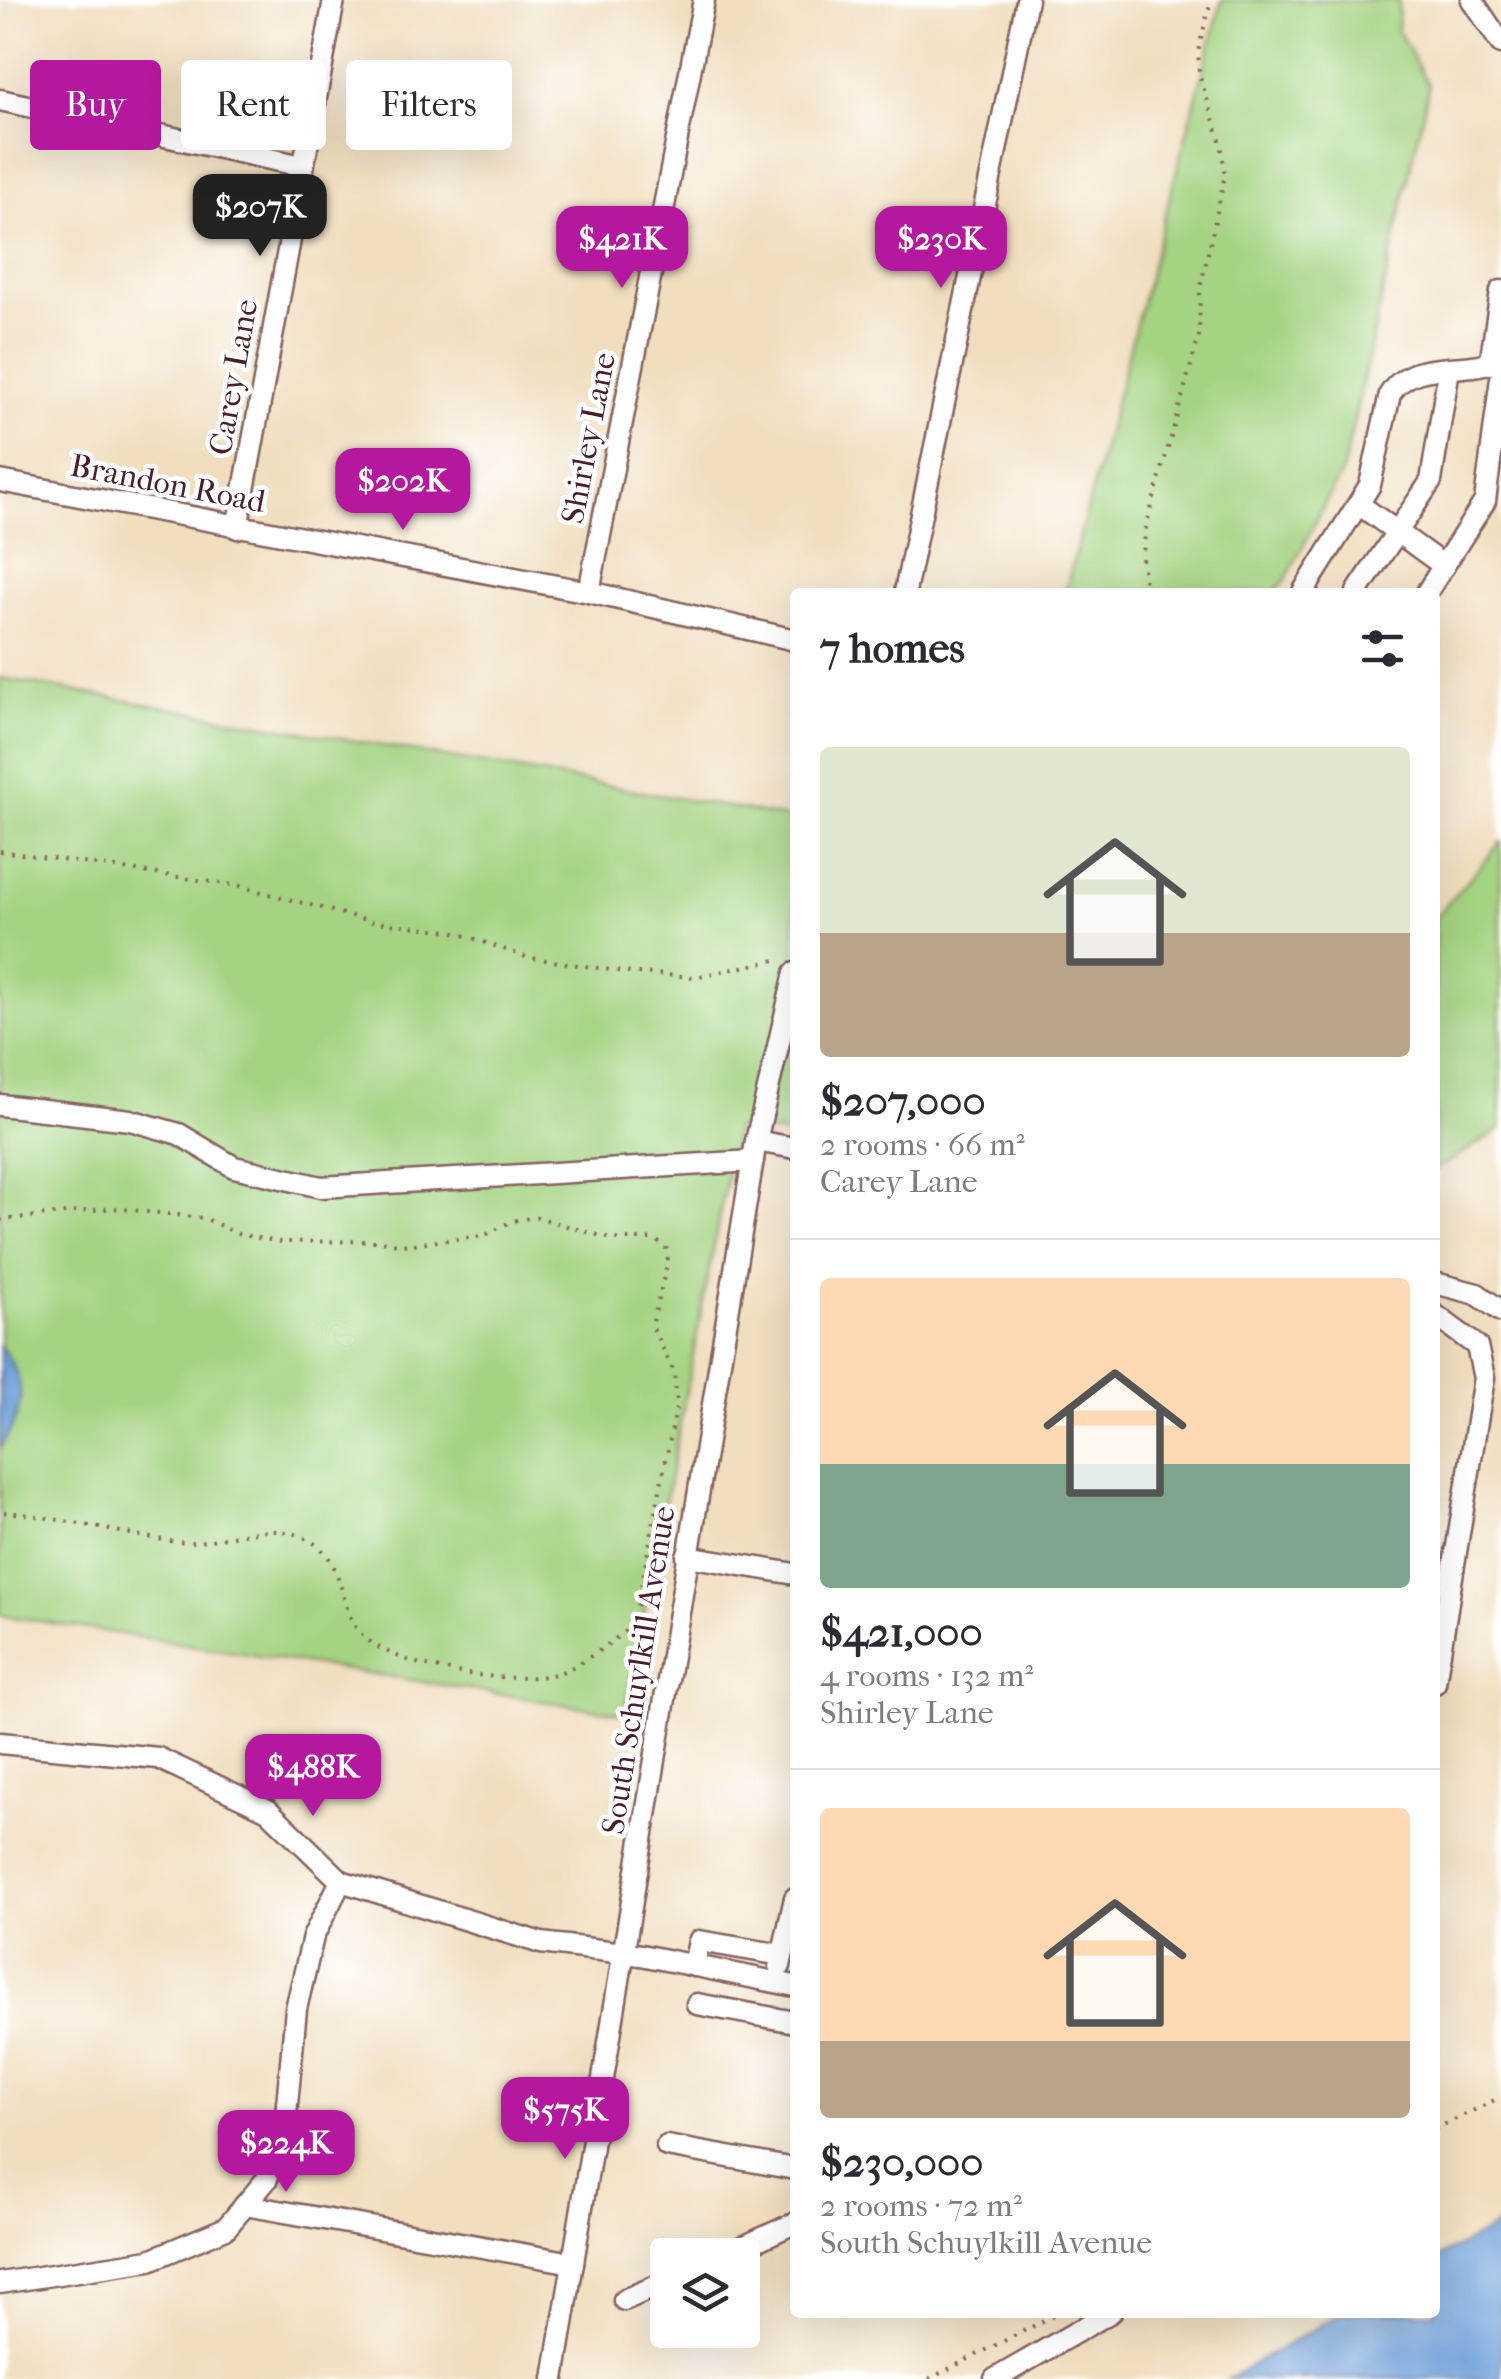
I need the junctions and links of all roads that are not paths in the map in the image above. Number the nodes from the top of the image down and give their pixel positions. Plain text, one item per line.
1 (334, 0) edge
2 (704, 0) edge
3 (1027, 0) edge
4 (1472, 0) edge
5 (1501, 43) edge
6 (0, 100) edge
7 (302, 166) junction
8 (1501, 291) edge
9 (1497, 366) edge
10 (1450, 369) junction
11 (0, 481) edge
12 (1360, 505) junction
13 (236, 528) junction
14 (1398, 532) junction
15 (1444, 566) junction
16 (905, 588) edge
17 (1306, 588) edge
18 (1360, 588) edge
19 (1430, 588) edge
20 (589, 592) junction
21 (790, 639) edge
22 (790, 995) edge
23 (0, 1105) edge
24 (790, 1148) edge
25 (754, 1151) junction
26 (1440, 1284) edge
27 (1501, 1311) edge
28 (1440, 1319) edge
29 (687, 1556) junction
30 (790, 1573) edge
31 (1440, 1646) edge
32 (0, 1743) edge
33 (341, 1881) junction
34 (790, 1920) edge
35 (621, 1952) junction
36 (782, 1955) junction
37 (694, 1966) junction
38 (785, 1984) edge
39 (697, 2004) dead end
40 (790, 2021) edge
41 (667, 2146) dead end
42 (790, 2167) edge
43 (245, 2205) junction
44 (790, 2225) edge
45 (760, 2239) edge
46 (573, 2263) junction
47 (0, 2283) edge
48 (650, 2288) edge
49 (624, 2300) dead end
50 (1102, 2318) edge
51 (554, 2379) edge
52 (995, 2379) edge

1 - 7 street, Carey Lane
2 - 20 street, Shirley Lane
3 - 16 street
4 - 5 street
6 - 7 street
7 - 13 street, Carey Lane
8 - 9 street
9 - 10 street
9 - 15 street
10 - 12 street
10 - 14 street
11 - 13 street, Brandon Road
12 - 14 street
12 - 17 street
13 - 20 street, Brandon Road
14 - 15 street
14 - 18 street
15 - 19 street
20 - 21 street, Brandon Road
22 - 25 street, South Schuylkill Avenue
23 - 25 street
24 - 25 street
25 - 29 street, South Schuylkill Avenue
26 - 27 street
28 - 31 street
29 - 30 street
29 - 35 street, South Schuylkill Avenue
32 - 33 street
33 - 35 street
33 - 43 street
34 - 36 street
35 - 37 street
35 - 46 street, South Schuylkill Avenue
36 - 37 street
36 - 38 street
37 - 38 street
39 - 40 street
41 - 42 street
43 - 46 street
43 - 47 street
44 - 45 street
46 - 51 street, South Schuylkill Avenue
48 - 49 street
50 - 52 street

